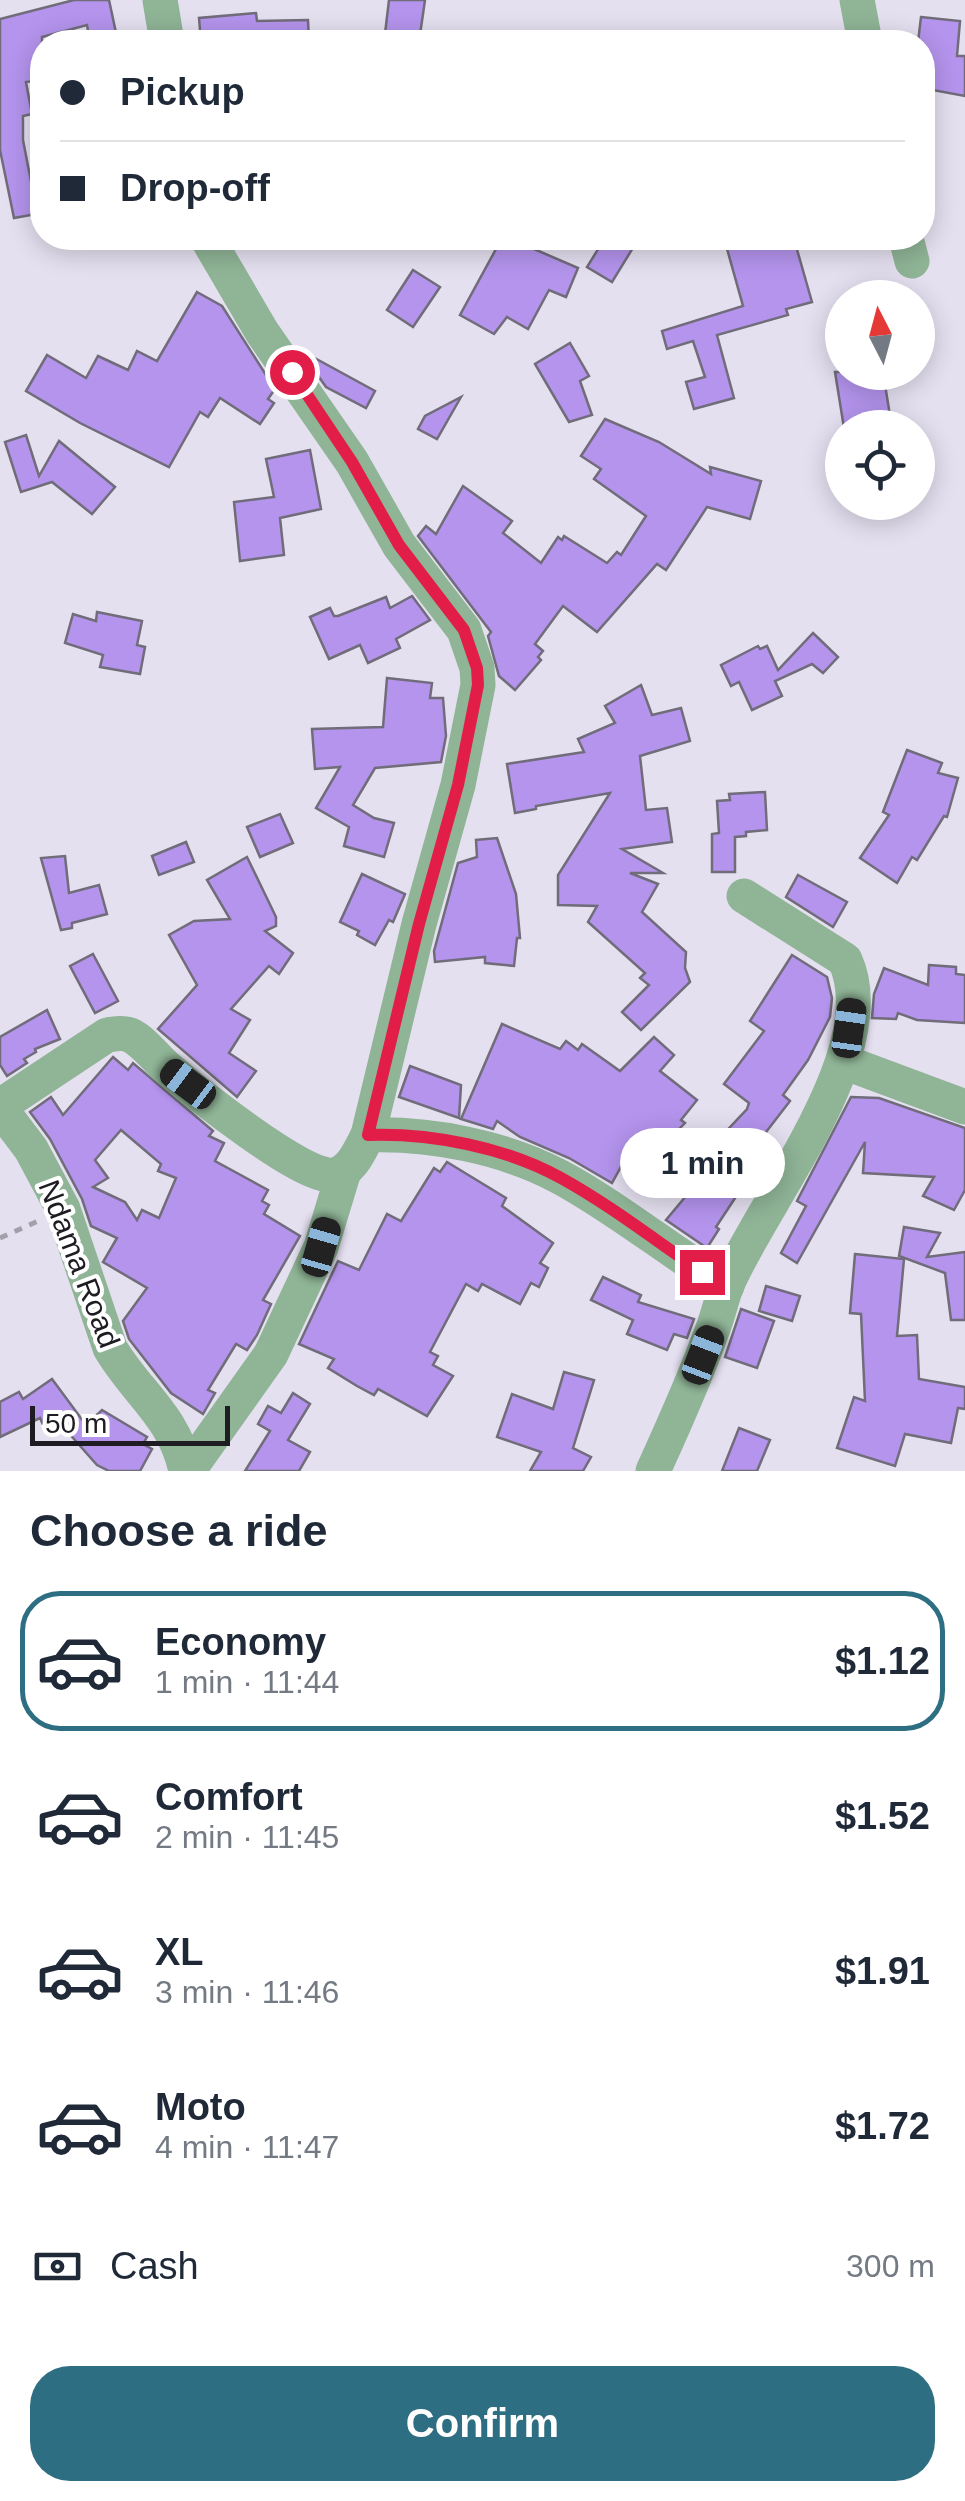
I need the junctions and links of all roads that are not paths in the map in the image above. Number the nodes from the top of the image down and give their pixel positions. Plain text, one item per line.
1 (160, 0) edge
2 (857, 0) edge
3 (165, 30) edge
4 (863, 30) edge
5 (214, 250) edge
6 (744, 896) dead end
7 (844, 1062) junction
8 (0, 1107) edge
9 (965, 1107) edge
10 (368, 1135) junction
11 (344, 1170) junction
12 (726, 1286) junction
13 (187, 1471) edge
14 (653, 1471) edge

1 - 3 street
2 - 4 street
5 - 10 street
6 - 7 street
7 - 9 street
7 - 12 street
8 - 11 street
8 - 13 street, Ndama Road
10 - 11 street
10 - 12 street
11 - 13 street
12 - 14 street

